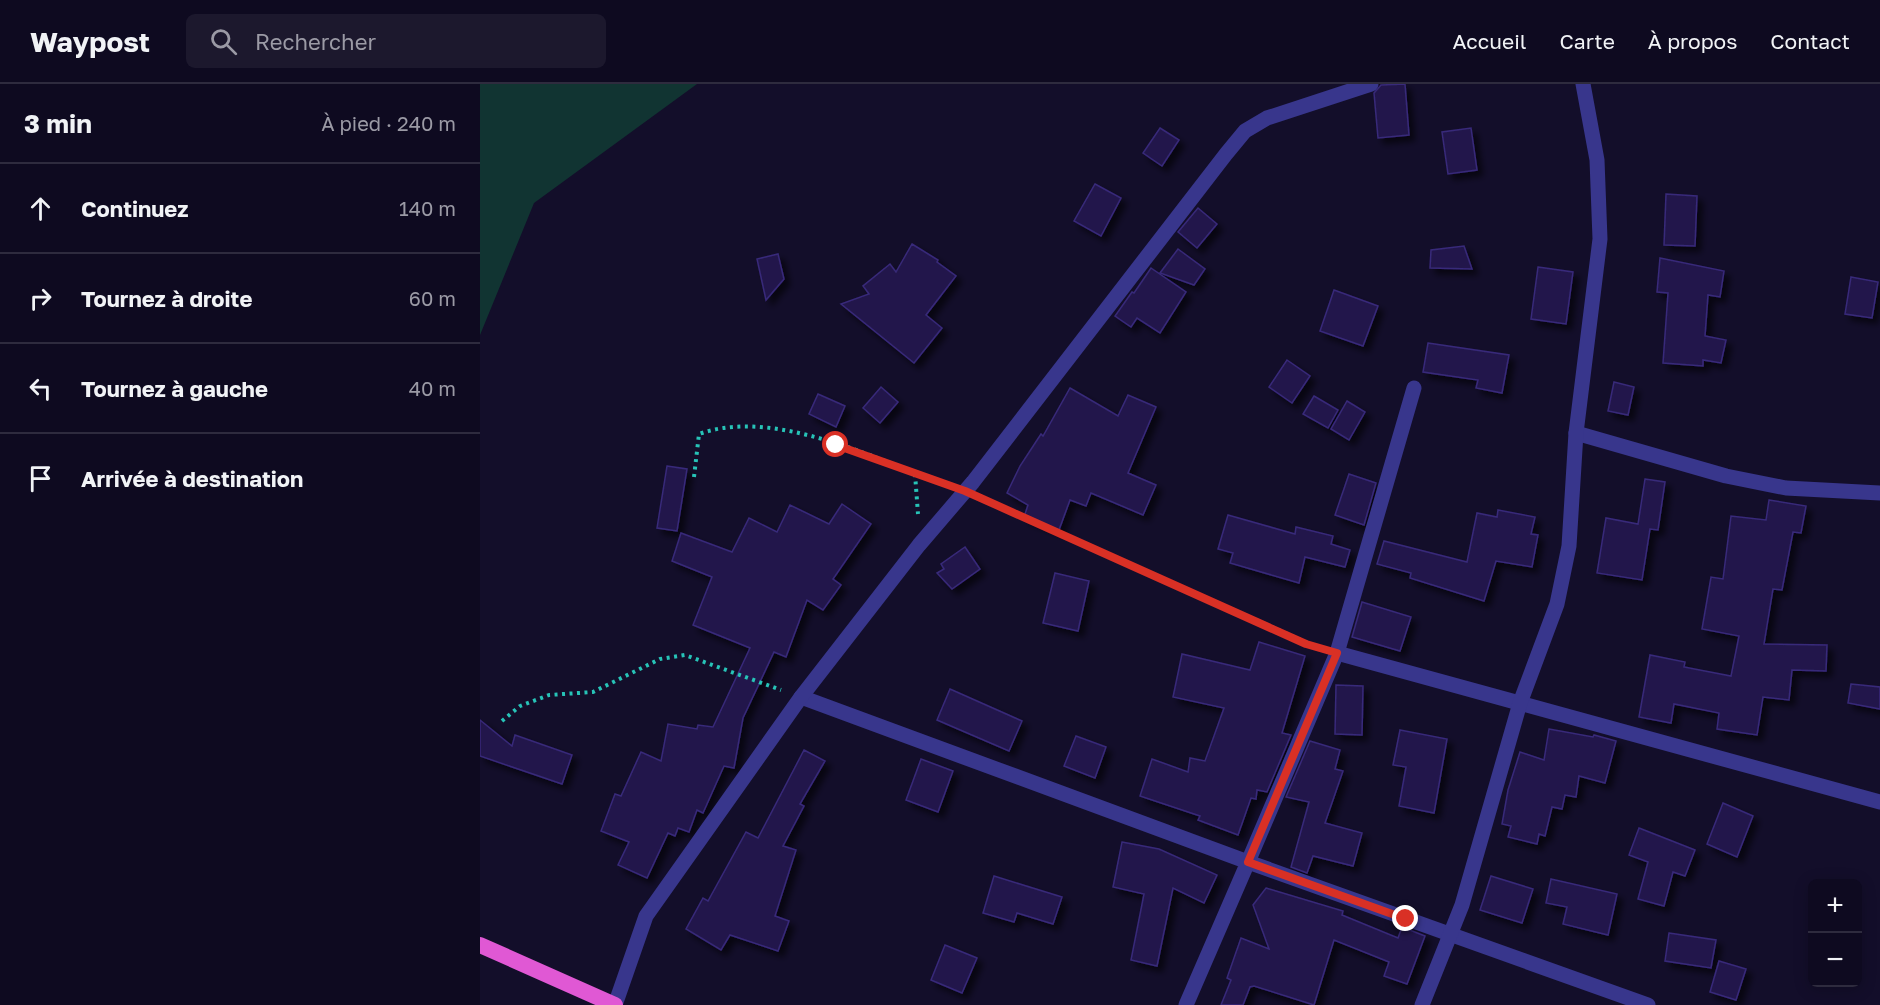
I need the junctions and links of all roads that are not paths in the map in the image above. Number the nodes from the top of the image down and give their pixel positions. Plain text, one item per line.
1 (1371, 84) edge
2 (1583, 84) edge
3 (1414, 388) dead end
4 (1576, 433) junction
5 (1880, 493) edge
6 (1337, 653) junction
7 (801, 697) junction
8 (1520, 703) junction
9 (1880, 802) edge
10 (1248, 862) junction
11 (1451, 935) junction
12 (480, 945) edge
13 (615, 1005) edge
14 (1186, 1005) edge
15 (1422, 1005) edge
16 (1648, 1005) edge

1 - 7 street
2 - 4 street
3 - 6 street
4 - 5 street
4 - 8 street
6 - 8 street
6 - 10 street
7 - 10 street
7 - 13 street
8 - 9 street
8 - 11 street
10 - 11 street
10 - 14 street
11 - 15 street
11 - 16 street
12 - 13 highway

